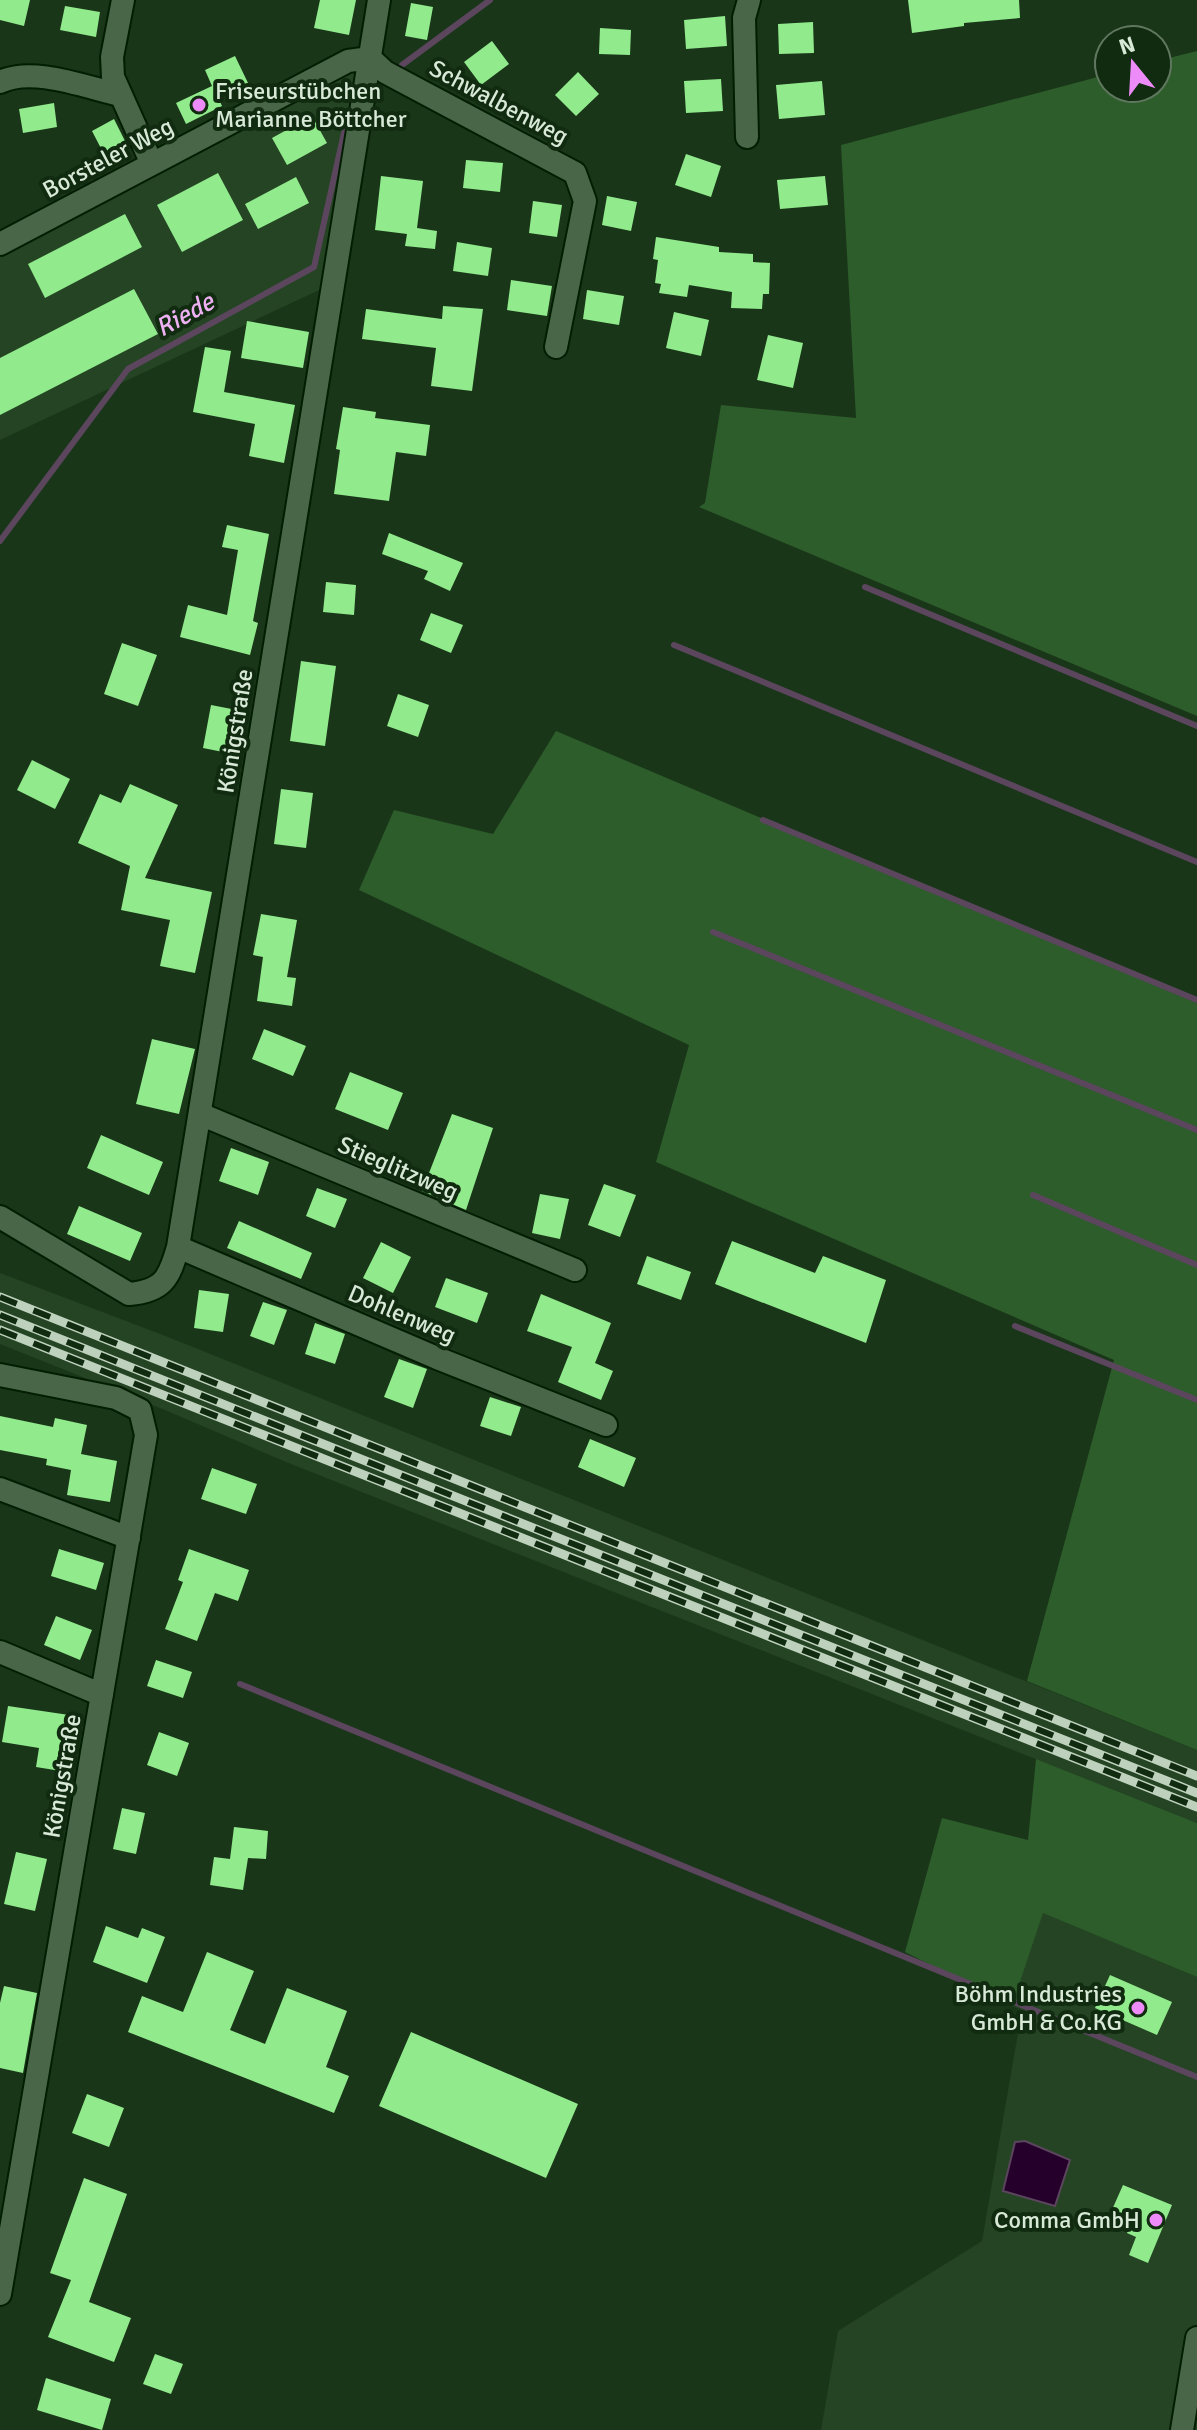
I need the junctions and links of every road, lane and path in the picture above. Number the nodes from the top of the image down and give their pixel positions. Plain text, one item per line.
1 (123, 0) edge
2 (379, 0) edge
3 (749, 0) edge
4 (370, 58) junction
5 (0, 82) edge
6 (120, 95) junction
7 (747, 137) dead end
8 (152, 164) junction
9 (0, 244) edge
10 (556, 347) dead end
11 (200, 1114) junction
12 (0, 1217) edge
13 (178, 1247) junction
14 (575, 1270) dead end
15 (0, 1375) edge
16 (606, 1425) dead end
17 (0, 1489) edge
18 (129, 1538) junction
19 (0, 1652) edge
20 (102, 1695) junction
21 (0, 2294) edge
22 (1197, 2338) edge
23 (1182, 2430) edge

1 - 6 street
2 - 4 street, Königstraße
3 - 7 street
4 - 8 street, Borsteler Weg
4 - 10 street, Schwalbenweg
4 - 11 street, Königstraße
5 - 6 street
6 - 8 street
8 - 9 street, Borsteler Weg
11 - 13 street, Königstraße
11 - 14 street, Stieglitzweg
12 - 13 street, Königstraße
13 - 16 street, Dohlenweg
15 - 18 street, Königstraße
17 - 18 street
18 - 20 street, Königstraße
19 - 20 street
20 - 21 street, Königstraße
22 - 23 street

